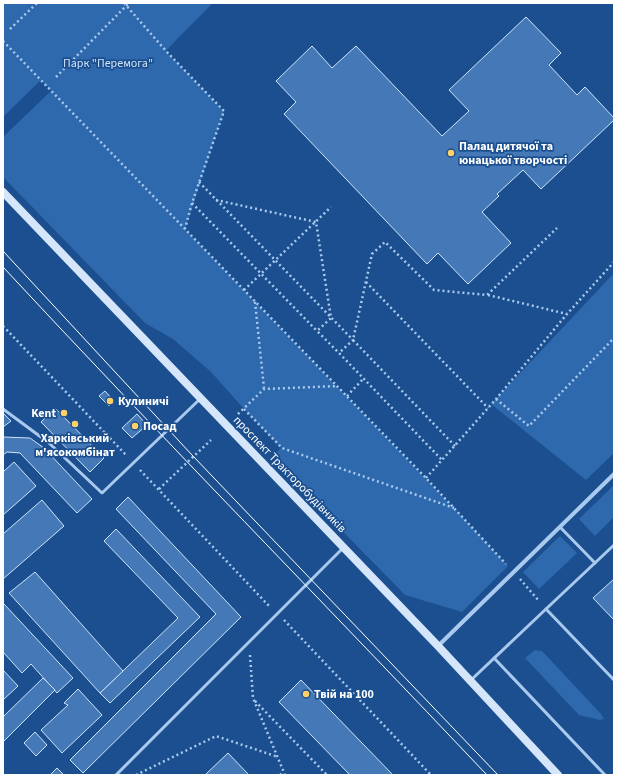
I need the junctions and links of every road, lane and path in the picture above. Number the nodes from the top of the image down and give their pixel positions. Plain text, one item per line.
1 (37, 3) edge
2 (126, 4) edge
3 (10, 29) dead end
4 (3, 41) edge
5 (56, 77) dead end
6 (199, 182) junction
7 (3, 192) edge
8 (216, 199) junction
9 (192, 203) junction
10 (331, 207) dead end
11 (316, 222) junction
12 (557, 228) dead end
13 (185, 229) junction
14 (276, 261) junction
15 (614, 262) edge
16 (262, 274) junction
17 (366, 282) junction
18 (244, 290) junction
19 (487, 295) junction
20 (255, 301) junction
21 (567, 314) junction
22 (331, 318) junction
23 (3, 326) edge
24 (317, 331) junction
25 (614, 338) edge
26 (353, 340) junction
27 (339, 353) junction
28 (364, 378) junction
29 (338, 386) junction
30 (264, 389) junction
31 (347, 396) junction
32 (201, 398) junction
33 (496, 399) junction
34 (488, 408) junction
35 (3, 409) edge
36 (244, 409) junction
37 (238, 414) dead end
38 (211, 440) dead end
39 (455, 446) junction
40 (442, 460) junction
41 (133, 462) junction
42 (614, 474) edge
43 (426, 478) junction
44 (159, 490) junction
45 (455, 509) junction
46 (560, 527) junction
47 (614, 545) edge
48 (344, 547) junction
49 (595, 563) junction
50 (514, 572) junction
51 (546, 609) junction
52 (278, 614) junction
53 (249, 642) junction
54 (438, 646) junction
55 (494, 658) junction
56 (614, 680) edge
57 (470, 681) junction
58 (253, 698) junction
59 (278, 757) junction
60 (284, 773) edge
61 (116, 775) edge
62 (136, 775) edge
63 (280, 775) edge
64 (327, 775) edge
65 (431, 775) edge
66 (558, 775) edge
67 (605, 775) edge

1 - 3 path
2 - 5 path
2 - 6 path
4 - 13 path
6 - 8 path
6 - 9 path
7 - 32 main road, проспект Тракторобудівників
8 - 11 path
8 - 14 path
9 - 13 path
9 - 16 path
10 - 11 path
11 - 14 path
11 - 22 path
12 - 19 path
13 - 18 path
14 - 16 path
14 - 22 path
15 - 21 path
16 - 18 path
16 - 24 path
17 - 19 path
17 - 26 path
17 - 34 path
18 - 20 path
19 - 21 path
20 - 29 path
20 - 30 path
21 - 33 path
22 - 24 path
22 - 26 path
23 - 41 path
24 - 27 path
25 - 33 path
26 - 27 path
26 - 39 path
27 - 28 path
28 - 31 path
28 - 40 path
29 - 30 path
29 - 31 path
30 - 36 path
31 - 43 path
32 - 41 lane
32 - 48 main road, проспект Тракторобудівників
33 - 34 path
34 - 39 path
35 - 41 lane
36 - 37 path
36 - 45 path
38 - 44 path
39 - 40 path
40 - 43 path
41 - 44 path
42 - 46 street
43 - 45 path
44 - 52 path
45 - 50 path
46 - 49 lane
46 - 50 street
47 - 49 lane
48 - 52 lane
48 - 54 main road, проспект Тракторобудівників
49 - 51 lane
50 - 51 path
50 - 54 street
51 - 55 lane
51 - 56 lane
52 - 53 lane
52 - 65 path
53 - 58 path
53 - 61 lane
54 - 57 main road, проспект Тракторобудівників
55 - 57 lane
55 - 67 lane
57 - 66 main road, проспект Тракторобудівників
58 - 59 path
58 - 64 path
59 - 60 path
59 - 62 path
60 - 63 path

